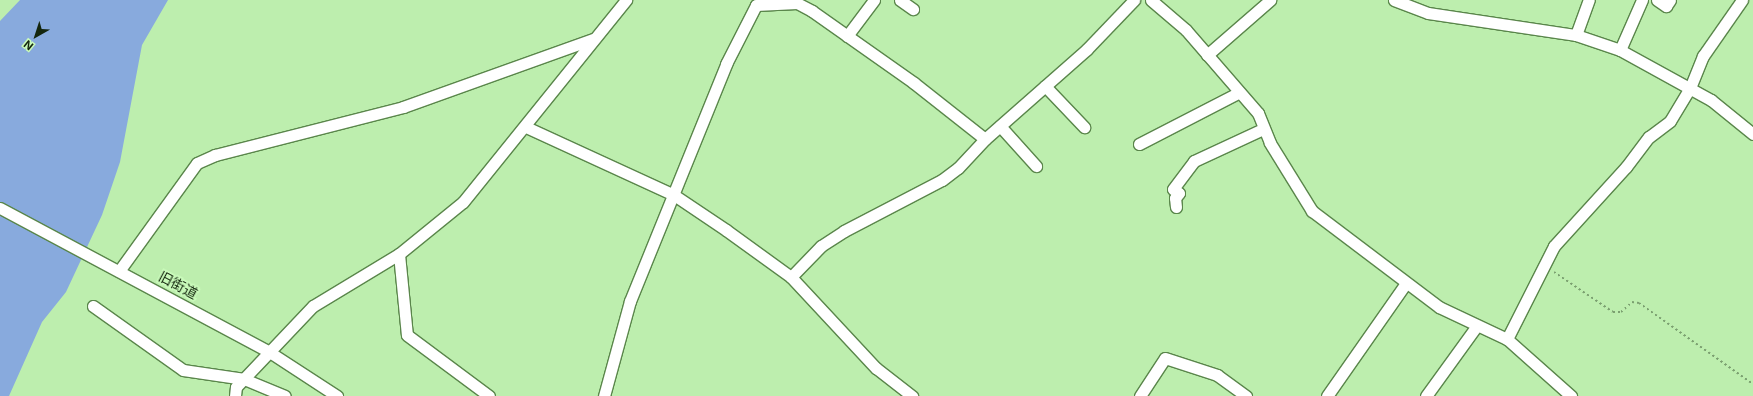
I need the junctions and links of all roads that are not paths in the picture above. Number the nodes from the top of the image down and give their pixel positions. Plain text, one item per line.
1 (626, 0) edge
2 (874, 0) edge
3 (901, 0) edge
4 (1134, 0) edge
5 (1152, 0) edge
6 (1270, 0) edge
7 (1394, 0) edge
8 (1590, 0) edge
9 (1642, 0) edge
10 (1657, 0) edge
11 (1670, 0) edge
12 (1742, 0) edge
13 (913, 8) dead end
14 (1576, 35) junction
15 (847, 36) junction
16 (593, 39) junction
17 (1620, 50) junction
18 (1207, 55) junction
19 (1045, 86) junction
20 (1690, 88) junction
21 (1238, 93) junction
22 (526, 126) junction
23 (1000, 126) junction
24 (1084, 128) dead end
25 (1263, 129) junction
26 (1753, 134) edge
27 (985, 139) junction
28 (1139, 144) dead end
29 (1036, 166) dead end
30 (674, 195) junction
31 (1176, 207) dead end
32 (0, 208) edge
33 (399, 254) junction
34 (115, 269) junction
35 (791, 277) junction
36 (1406, 283) junction
37 (93, 306) dead end
38 (1476, 327) junction
39 (1508, 340) junction
40 (270, 353) junction
41 (238, 387) edge
42 (909, 395) edge
43 (226, 396) edge
44 (285, 396) edge
45 (337, 396) edge
46 (489, 396) edge
47 (604, 396) edge
48 (1140, 396) edge
49 (1246, 396) edge
50 (1327, 396) edge
51 (1426, 396) edge
52 (1571, 396) edge

1 - 16 street
2 - 15 street
3 - 13 street
4 - 19 street
5 - 18 street
6 - 18 street
7 - 14 street
8 - 14 street
9 - 17 street
10 - 11 street
12 - 20 street
14 - 17 street
15 - 27 street
15 - 30 street
16 - 22 street
16 - 34 street
17 - 20 street
18 - 21 street
19 - 23 street
19 - 24 street
20 - 26 street
20 - 39 street
21 - 25 street
21 - 28 street
22 - 30 street
22 - 33 street
23 - 27 street
23 - 29 street
25 - 31 street
25 - 36 street
27 - 35 street
30 - 35 street
30 - 47 street
32 - 34 street, 旧街道
33 - 40 street
33 - 46 street
34 - 40 street, 旧街道
35 - 42 street
36 - 38 street
36 - 50 street
37 - 41 street
38 - 39 street
38 - 51 street
39 - 52 street
40 - 41 street
40 - 45 street, 旧街道
41 - 43 street
41 - 44 street
48 - 49 street

